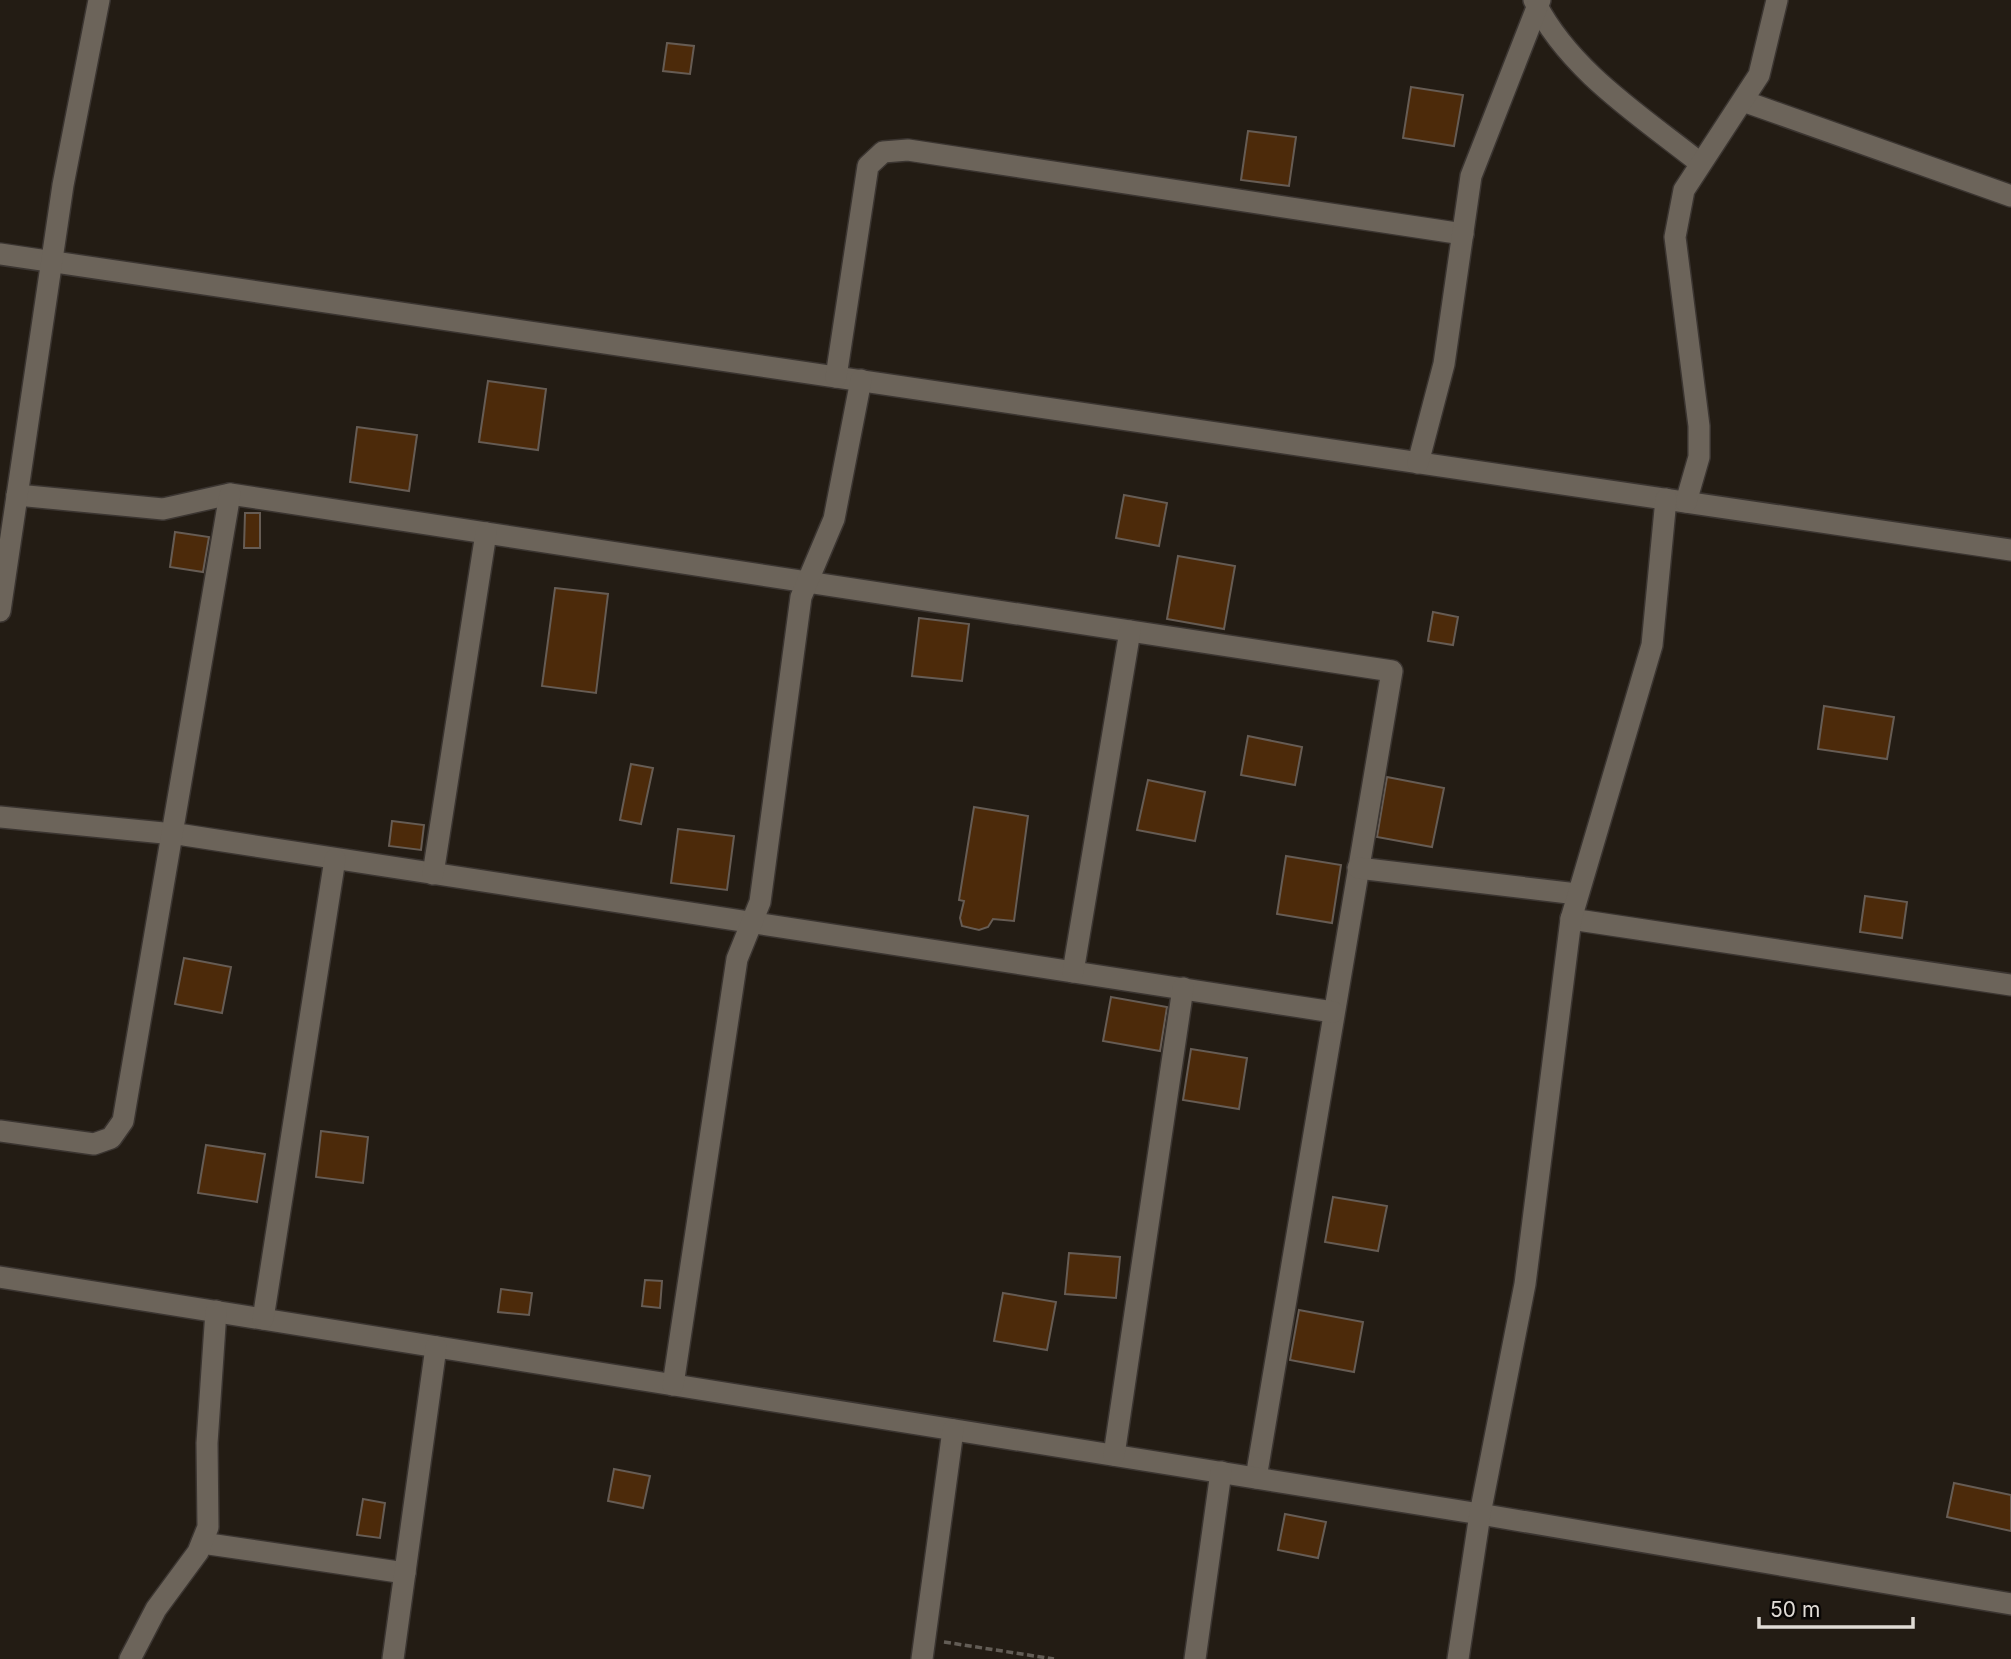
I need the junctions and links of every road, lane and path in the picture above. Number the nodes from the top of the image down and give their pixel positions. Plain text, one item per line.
1 (99, 0) edge
2 (1777, 0) edge
3 (1537, 2) edge
4 (1743, 101) junction
5 (1700, 163) junction
6 (2011, 196) edge
7 (1463, 233) junction
8 (0, 254) edge
9 (52, 261) junction
10 (836, 377) junction
11 (861, 380) junction
12 (1418, 463) junction
13 (230, 494) junction
14 (17, 495) junction
15 (1676, 501) junction
16 (486, 533) junction
17 (2011, 550) edge
18 (808, 582) junction
19 (0, 611) edge
20 (1130, 631) junction
21 (0, 817) edge
22 (172, 834) junction
23 (335, 859) junction
24 (1358, 868) junction
25 (433, 874) junction
26 (1577, 894) junction
27 (1571, 919) junction
28 (752, 922) junction
29 (1073, 972) junction
30 (2011, 985) edge
31 (1183, 988) junction
32 (1333, 1012) junction
33 (0, 1131) edge
34 (0, 1277) edge
35 (216, 1311) junction
36 (263, 1319) junction
37 (436, 1346) junction
38 (673, 1385) junction
39 (953, 1430) junction
40 (1114, 1455) junction
41 (1221, 1472) junction
42 (1256, 1478) junction
43 (1480, 1514) junction
44 (202, 1543) junction
45 (405, 1573) junction
46 (2011, 1604) edge
47 (923, 1649) edge
48 (130, 1659) edge
49 (393, 1659) edge
50 (1054, 1659) edge
51 (1195, 1659) edge
52 (1458, 1659) edge

1 - 9 street
2 - 4 street
3 - 5 street
3 - 7 street
4 - 5 street
4 - 6 street
5 - 15 street
7 - 10 street
7 - 12 street
8 - 9 street
9 - 10 street
9 - 14 street
10 - 11 street
11 - 12 street
11 - 18 street
12 - 15 street
13 - 14 street
13 - 16 street
13 - 22 street
14 - 19 street
15 - 17 street
15 - 26 street
16 - 18 street
16 - 25 street
18 - 20 street
18 - 28 street
20 - 24 street
20 - 29 street
21 - 22 street
22 - 23 street
22 - 33 street
23 - 25 street
23 - 36 street
24 - 26 street
24 - 32 street
25 - 28 street
26 - 27 street
27 - 30 street
27 - 43 street
28 - 29 street
28 - 38 street
29 - 31 street
31 - 32 street
31 - 40 street
32 - 42 street
34 - 35 street
35 - 36 street
35 - 44 street
36 - 37 street
37 - 38 street
37 - 45 street
38 - 39 street
39 - 40 street
39 - 47 street
40 - 41 street
41 - 42 street
41 - 51 street
42 - 43 street
43 - 46 street
43 - 52 street
44 - 45 street
44 - 48 street
45 - 49 street
47 - 50 path

